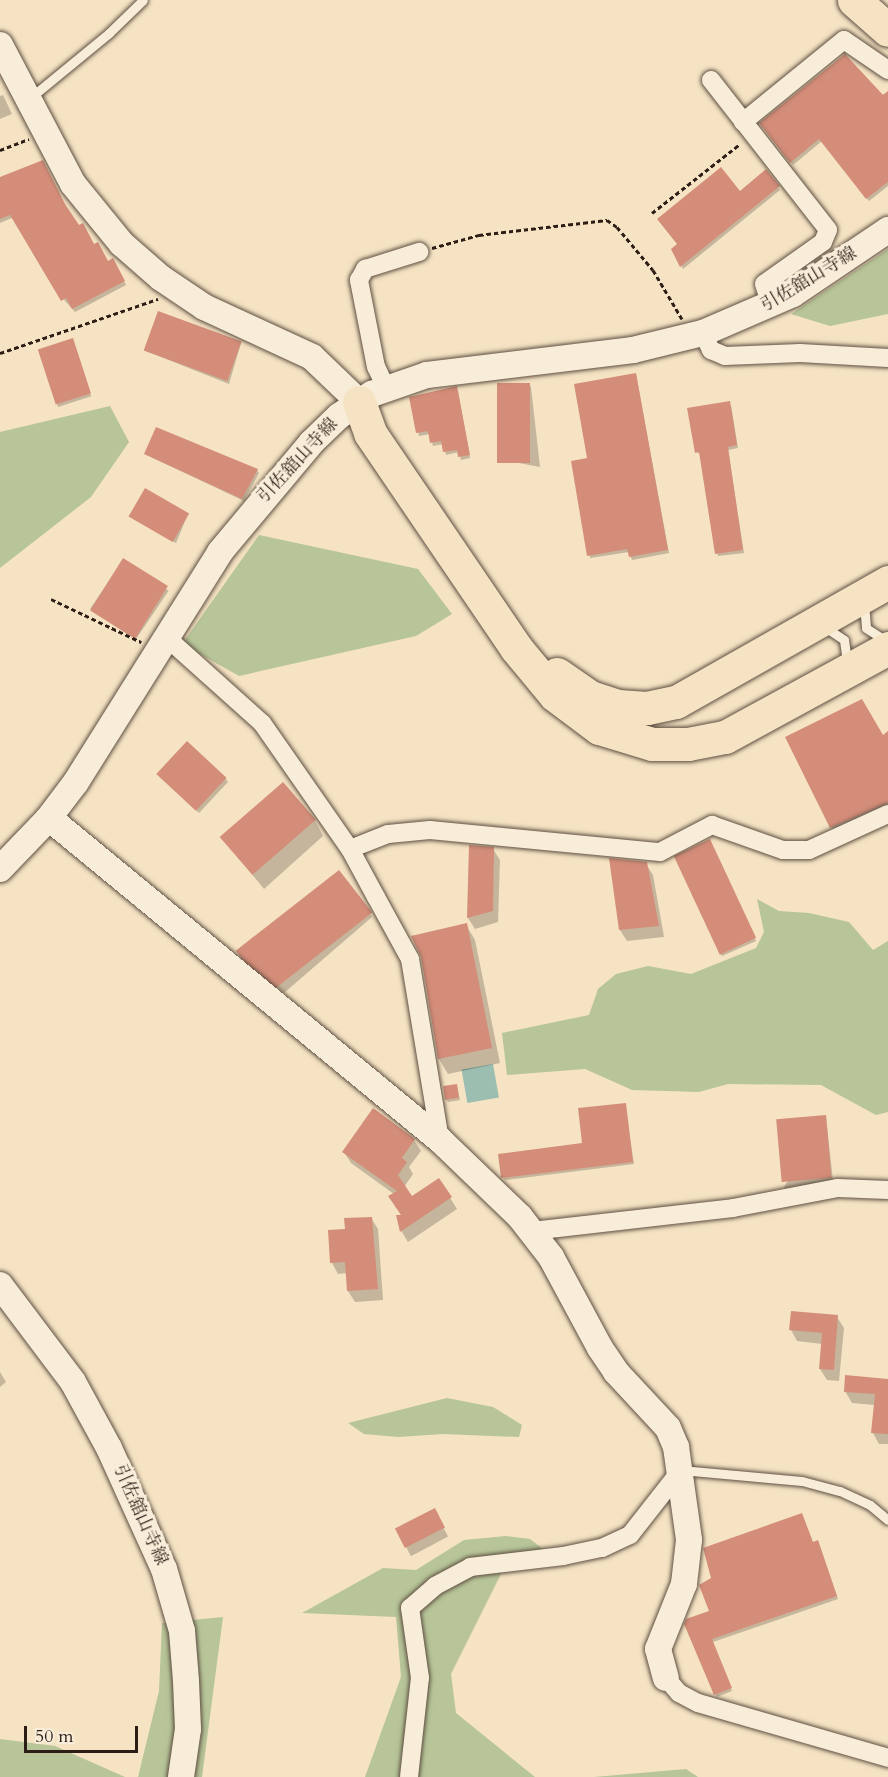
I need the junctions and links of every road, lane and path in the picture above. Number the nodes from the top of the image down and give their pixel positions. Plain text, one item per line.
1 (143, 0) edge
2 (854, 0) edge
3 (871, 0) edge
4 (888, 14) edge
5 (888, 30) edge
6 (0, 45) edge
7 (888, 70) edge
8 (711, 80) dead end
9 (27, 99) junction
10 (748, 128) junction
11 (45, 132) junction
12 (0, 150) edge
13 (651, 213) dead end
14 (888, 230) edge
15 (419, 252) joint
16 (173, 287) junction
17 (771, 306) junction
18 (696, 335) junction
19 (0, 353) edge
20 (888, 358) edge
21 (372, 395) junction
22 (882, 585) edge
23 (51, 599) dead end
24 (805, 630) junction
25 (888, 642) edge
26 (161, 644) junction
27 (888, 648) edge
28 (834, 679) junction
29 (888, 814) edge
30 (49, 818) junction
31 (350, 849) junction
32 (0, 870) edge
33 (440, 1140) junction
34 (888, 1190) edge
35 (532, 1231) junction
36 (0, 1285) edge
37 (681, 1470) junction
38 (888, 1520) edge
39 (666, 1678) joint
40 (888, 1758) edge
41 (181, 1777) edge
42 (409, 1777) edge

1 - 9 lane
2 - 5 highway
3 - 4 highway
6 - 9 street
7 - 10 street
8 - 10 street
9 - 11 street
10 - 13 path
10 - 17 street
11 - 12 path
11 - 16 street
14 - 17 street, 引佐舘山寺線
15 - 18 path
15 - 21 street
16 - 19 path
16 - 21 street
17 - 18 street, 引佐舘山寺線
18 - 20 street
18 - 21 street, 引佐舘山寺線
21 - 24 highway
21 - 26 street, 引佐舘山寺線
21 - 28 highway
22 - 24 highway
22 - 25 lane
23 - 26 path
24 - 28 lane
26 - 30 street, 引佐舘山寺線
26 - 31 street
27 - 28 highway
29 - 31 street
30 - 32 street, 引佐舘山寺線
30 - 33 street
31 - 33 street
33 - 35 street
34 - 35 street
35 - 37 street
36 - 41 street, 引佐舘山寺線
37 - 38 lane
37 - 39 street
37 - 42 street
39 - 40 street

